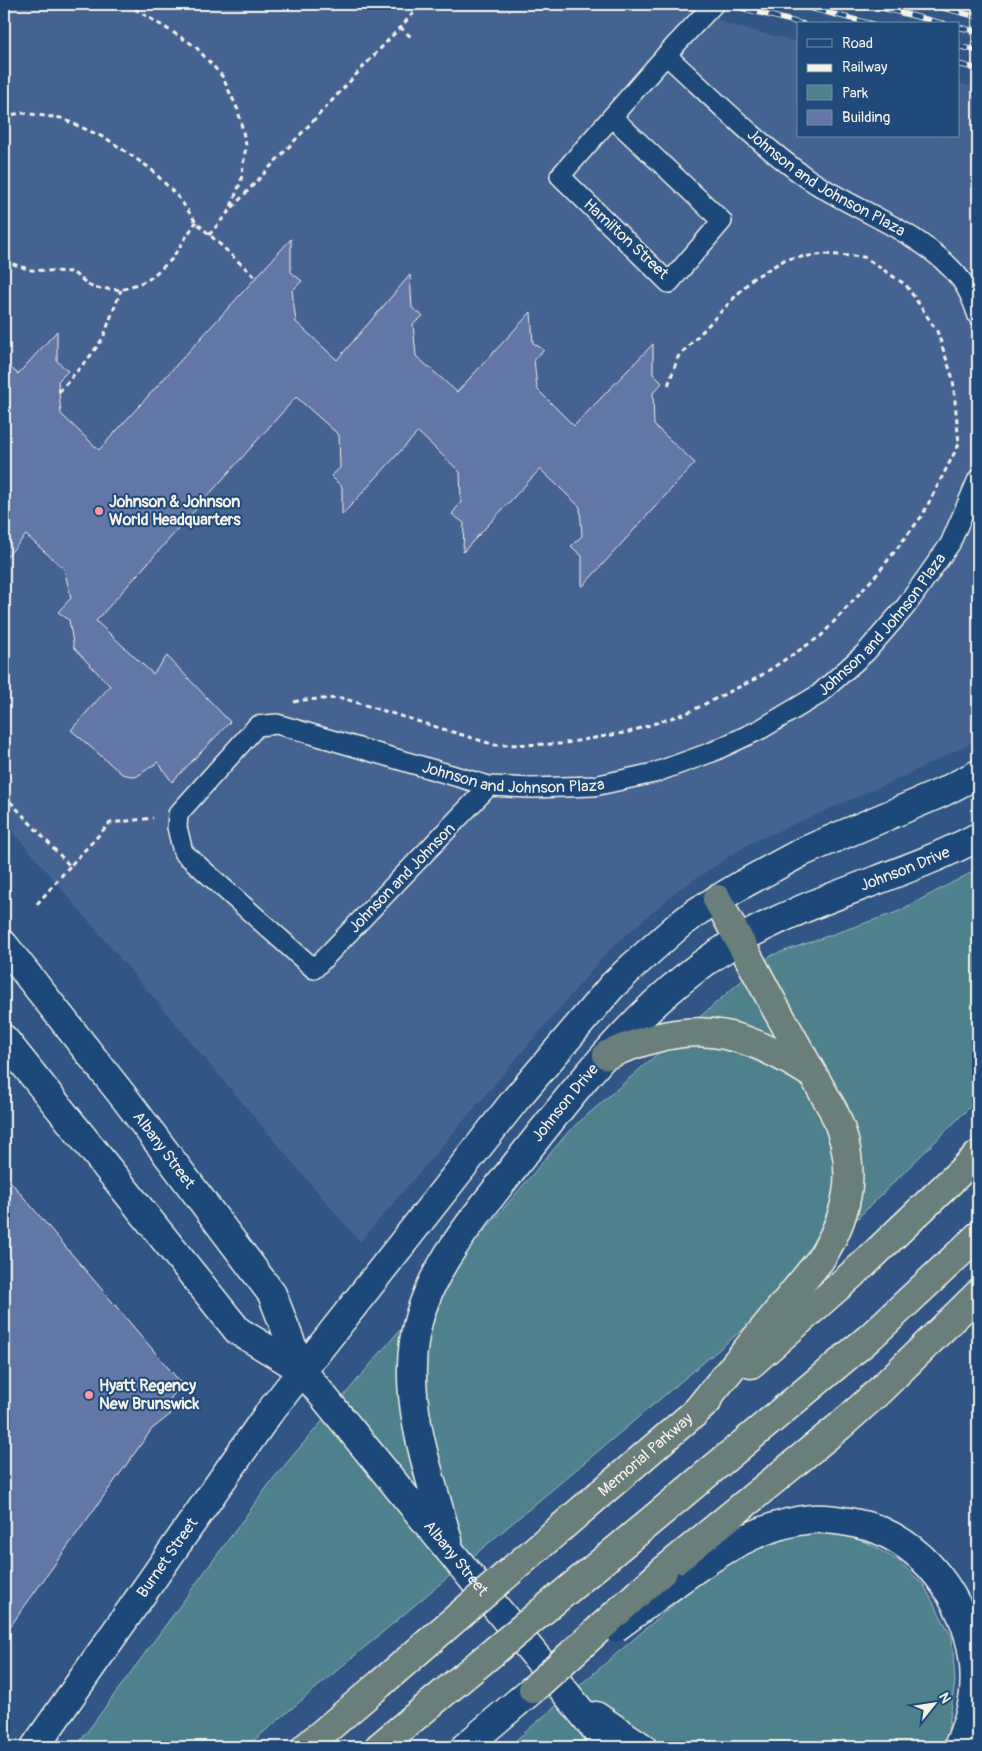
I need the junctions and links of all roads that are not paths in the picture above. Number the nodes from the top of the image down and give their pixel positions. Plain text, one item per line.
1 (714, 4) edge
2 (666, 55) junction
3 (612, 117) junction
4 (978, 316) edge
5 (978, 479) edge
6 (978, 774) edge
7 (489, 786) junction
8 (978, 837) edge
9 (717, 899) junction
10 (739, 940) junction
11 (4, 945) edge
12 (314, 969) joint
13 (4, 1040) edge
14 (607, 1055) junction
15 (816, 1077) junction
16 (978, 1155) edge
17 (978, 1236) edge
18 (978, 1294) edge
19 (302, 1370) junction
20 (694, 1414) junction
21 (450, 1550) junction
22 (668, 1578) junction
23 (534, 1689) joint
24 (571, 1699) junction
25 (35, 1747) edge
26 (306, 1747) edge
27 (379, 1747) edge
28 (465, 1747) edge
29 (610, 1747) edge
30 (642, 1747) edge
31 (958, 1747) edge

1 - 2 lane, Hamilton Street
2 - 3 lane, Hamilton Street
2 - 4 lane, Johnson and Johnson Plaza
3 - 3 lane, Hamilton Street
5 - 7 lane, Johnson and Johnson Plaza
6 - 9 main road
7 - 12 lane, Johnson and Johnson
7 - 12 lane, Johnson and Johnson Plaza
8 - 10 main road, Johnson Drive
9 - 10 highway
9 - 19 main road
10 - 14 main road, Johnson Drive
10 - 15 highway
11 - 19 main road, Albany Street
13 - 19 main road, Albany Street
14 - 15 highway
14 - 21 main road, Johnson Drive
15 - 20 highway
16 - 20 highway, Memorial Parkway
17 - 27 highway, bridge
18 - 22 highway
19 - 21 main road, Albany Street
19 - 25 main road, Burnet Street
20 - 26 highway, Memorial Parkway, bridge
21 - 24 main road, Albany Street
22 - 23 highway, bridge
22 - 31 main road
23 - 28 main road
24 - 29 main road, Albany Street
24 - 30 main road

